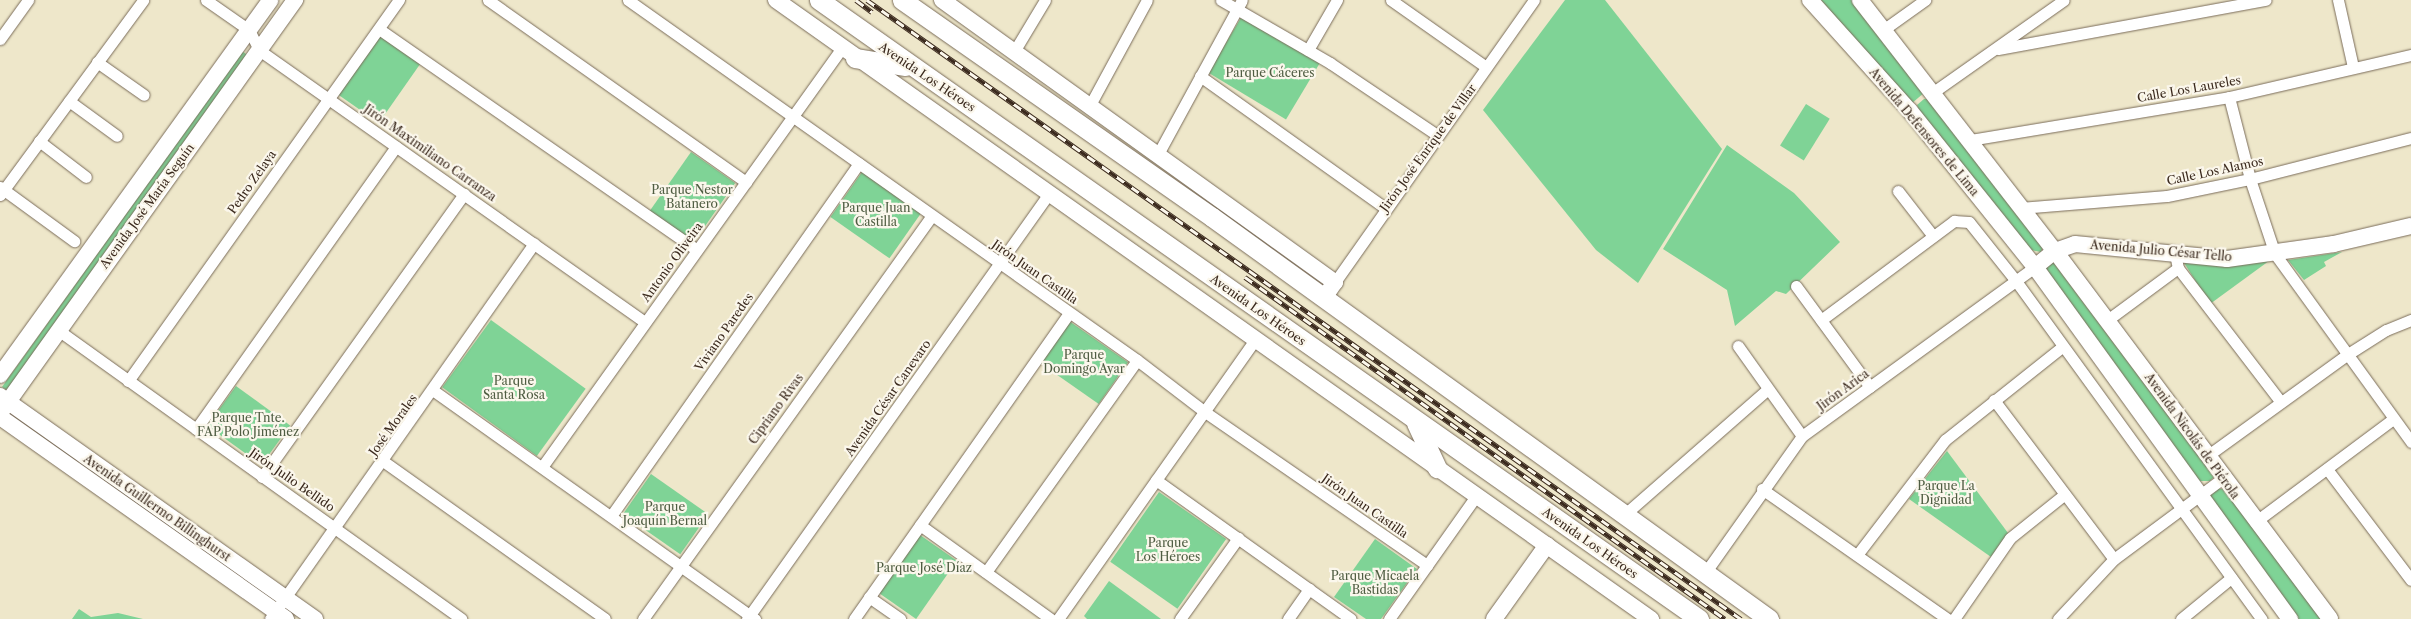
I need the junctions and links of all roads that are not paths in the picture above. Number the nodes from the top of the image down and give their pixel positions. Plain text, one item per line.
1 (28, 0) edge
2 (142, 0) edge
3 (206, 0) edge
4 (270, 0) edge
5 (295, 0) edge
6 (399, 0) edge
7 (488, 0) edge
8 (628, 0) edge
9 (776, 0) edge
10 (819, 0) edge
11 (902, 0) edge
12 (942, 0) edge
13 (1045, 0) edge
14 (1147, 0) edge
15 (1222, 0) edge
16 (1337, 0) edge
17 (1391, 0) edge
18 (1534, 0) edge
19 (1810, 0) edge
20 (1860, 0) edge
21 (1925, 0) edge
22 (2064, 0) edge
23 (2266, 0) edge
24 (2338, 0) edge
25 (1239, 4) edge
26 (2046, 5) edge
27 (378, 29) junction
28 (249, 30) junction
29 (1883, 30) junction
30 (0, 39) edge
31 (1998, 49) junction
32 (259, 50) junction
33 (1015, 50) junction
34 (1308, 50) junction
35 (848, 53) junction
36 (2411, 55) edge
37 (97, 62) junction
38 (911, 67) junction
39 (1486, 67) junction
40 (2353, 67) junction
41 (1200, 76) junction
42 (1932, 93) junction
43 (144, 95) dead end
44 (2229, 97) junction
45 (328, 99) junction
46 (69, 101) junction
47 (1090, 104) junction
48 (793, 116) junction
49 (1438, 135) junction
50 (118, 136) dead end
51 (2411, 138) edge
52 (1970, 140) junction
53 (39, 141) junction
54 (396, 146) junction
55 (1158, 154) junction
56 (859, 163) junction
57 (86, 177) dead end
58 (2250, 179) junction
59 (746, 182) junction
60 (1, 191) edge
61 (1898, 191) dead end
62 (1050, 192) junction
63 (464, 194) junction
64 (1385, 208) junction
65 (2020, 208) junction
66 (932, 216) junction
67 (2411, 226) edge
68 (1933, 236) junction
69 (74, 241) dead end
70 (534, 244) junction
71 (697, 250) junction
72 (2055, 251) junction
73 (2276, 254) junction
74 (2177, 261) junction
75 (999, 264) junction
76 (2035, 267) junction
77 (1335, 282) junction
78 (2016, 282) junction
79 (1796, 286) dead end
80 (1324, 298) junction
81 (1069, 313) junction
82 (1821, 320) junction
83 (2411, 320) edge
84 (2106, 321) junction
85 (645, 322) junction
86 (58, 330) junction
87 (1255, 340) junction
88 (1738, 346) dead end
89 (2062, 347) junction
90 (2348, 354) junction
91 (1137, 360) junction
92 (0, 375) edge
93 (128, 381) junction
94 (1870, 387) junction
95 (1768, 389) junction
96 (434, 391) junction
97 (1994, 400) junction
98 (2281, 402) junction
99 (2, 404) edge
100 (1205, 412) junction
101 (0, 417) edge
102 (2393, 419) junction
103 (1416, 422) junction
104 (196, 429) junction
105 (1802, 436) junction
106 (2411, 442) edge
107 (2207, 456) junction
108 (383, 461) junction
109 (542, 467) junction
110 (1437, 468) junction
111 (2327, 469) junction
112 (262, 477) junction
113 (2223, 478) junction
114 (1156, 480) junction
115 (1762, 489) junction
116 (2064, 494) junction
117 (2201, 494) junction
118 (1476, 496) junction
119 (2180, 509) junction
120 (1624, 515) junction
121 (611, 516) junction
122 (2255, 522) junction
123 (920, 525) junction
124 (336, 527) junction
125 (1238, 538) junction
126 (1547, 545) junction
127 (1858, 555) junction
128 (2114, 559) junction
129 (1427, 565) junction
130 (680, 566) junction
131 (986, 572) junction
132 (1705, 573) junction
133 (2231, 578) junction
134 (2411, 580) edge
135 (1309, 590) junction
136 (870, 597) junction
137 (279, 612) edge
138 (751, 618) edge
139 (1496, 618) edge
140 (315, 619) edge
141 (461, 619) edge
142 (605, 619) edge
143 (643, 619) edge
144 (854, 619) edge
145 (900, 619) edge
146 (1051, 619) edge
147 (1058, 619) edge
148 (1180, 619) edge
149 (1288, 619) edge
150 (1351, 619) edge
151 (1389, 619) edge
152 (1651, 619) edge
153 (1699, 619) edge
154 (1769, 619) edge
155 (1948, 619) edge
156 (1954, 619) edge
157 (2058, 619) edge
158 (2181, 619) edge
159 (2262, 619) edge
160 (2290, 619) edge
161 (2330, 619) edge

1 - 30 street
2 - 37 street
3 - 28 street, Jirón Maximiliano Carranza
4 - 28 street, Avenida José María Seguín
5 - 32 street, Avenida José María Seguín
6 - 27 street, Pedro Zelaya
7 - 59 street
8 - 48 street, Jirón Juan Castilla
9 - 35 street, Avenida Los Héroes
10 - 38 main road, Avenida Los Héroes
11 - 80 main road
12 - 33 street
13 - 33 street
14 - 47 street
15 - 25 street
16 - 34 street
17 - 39 street
18 - 39 street, Jirón José Enrique de Villar
19 - 76 street, Avenida Defensores de Lima
20 - 29 street
21 - 29 street
22 - 26 street
23 - 31 street
24 - 40 street
25 - 34 street
25 - 41 street
26 - 31 street
27 - 45 street, Pedro Zelaya
27 - 71 street
28 - 32 street, Jirón Maximiliano Carranza
28 - 92 street, Avenida José María Seguín
29 - 42 street
31 - 42 street
32 - 45 street, Jirón Maximiliano Carranza
32 - 86 street, Avenida José María Seguín
33 - 47 street
34 - 49 street
35 - 38 main road
35 - 48 street, Antonio Oliveira
35 - 62 street, Avenida Los Héroes
36 - 40 street, Calle Los Laureles
37 - 43 street
37 - 46 street
38 - 103 main road, Avenida Los Héroes
39 - 49 street, Jirón José Enrique de Villar
40 - 44 street, Calle Los Laureles
41 - 55 street
41 - 64 street
42 - 52 street
44 - 52 street, Calle Los Laureles
44 - 58 street
45 - 54 street, Jirón Maximiliano Carranza
45 - 93 street, Pedro Zelaya
46 - 50 street
46 - 53 street
47 - 55 street
48 - 56 street, Jirón Juan Castilla
48 - 59 street, Antonio Oliveira
49 - 64 street, Jirón José Enrique de Villar
51 - 58 street, Calle Los Alamos
52 - 65 street
53 - 57 street
53 - 60 street
54 - 63 street, Jirón Maximiliano Carranza
54 - 104 street
55 - 77 street
56 - 66 street, Jirón Juan Castilla
56 - 121 street, Viviano Paredes
58 - 65 street, Calle Los Alamos
58 - 73 street
59 - 71 street, Antonio Oliveira
60 - 69 street
61 - 68 street
62 - 75 street, Avenida César Canevaro
62 - 87 street, Avenida Los Héroes
63 - 70 street, Jirón Maximiliano Carranza
63 - 112 street
64 - 77 street, Jirón José Enrique de Villar
65 - 72 street
66 - 75 street, Jirón Juan Castilla
66 - 130 street, Cipriano Rivas
67 - 73 street, Avenida Julio César Tello
68 - 78 street
68 - 82 street
70 - 85 street, Jirón Maximiliano Carranza
70 - 96 street, José Morales
71 - 85 street, Antonio Oliveira
72 - 74 street, Avenida Julio César Tello
72 - 76 street, Avenida Julio César Tello
72 - 84 street, Avenida Nicolás de Piérola
73 - 74 street, Avenida Julio César Tello
73 - 90 street
74 - 84 street
74 - 98 street
75 - 81 street, Jirón Juan Castilla
75 - 138 street, Avenida César Canevaro
76 - 78 street, Jirón Arica
76 - 117 street
77 - 80 street, Jirón José Enrique de Villar
78 - 89 street
78 - 94 street, Jirón Arica
79 - 82 street
80 - 120 main road
81 - 91 street, Jirón Juan Castilla
81 - 123 street
82 - 94 street
83 - 90 street
84 - 107 street, Avenida Nicolás de Piérola
85 - 109 street, Antonio Oliveira
86 - 93 street, Jirón Julio Bellido
86 - 99 street, Avenida José María Seguín
87 - 100 street
87 - 110 street, Avenida Los Héroes
88 - 95 street
89 - 97 street
89 - 119 street
90 - 98 street
90 - 102 street
91 - 100 street, Jirón Juan Castilla
91 - 131 street
93 - 104 street, Jirón Julio Bellido
94 - 105 street, Jirón Arica
95 - 105 street
95 - 120 street
96 - 108 street, José Morales
96 - 109 street
97 - 116 street
97 - 127 street
98 - 107 street
99 - 137 street, Avenida Guillermo Billinghurst
100 - 114 street
100 - 129 street, Jirón Juan Castilla
101 - 137 street, Avenida Guillermo Billinghurst
102 - 106 street
102 - 111 street
103 - 110 main road
103 - 153 main road, Avenida Los Héroes
104 - 112 street, Jirón Julio Bellido
105 - 115 street, Jirón Arica
107 - 113 street, Avenida Nicolás de Piérola
108 - 124 street, José Morales
108 - 142 street
109 - 121 street
110 - 118 street, Avenida Los Héroes
111 - 122 street
111 - 134 street
112 - 124 street, Jirón Julio Bellido
113 - 117 street
113 - 122 street, Avenida Nicolás de Piérola
114 - 125 street
114 - 147 street
115 - 127 street
115 - 132 street, Jirón Arica
116 - 128 street
116 - 156 street
117 - 119 street
117 - 160 street
118 - 126 street, Avenida Los Héroes
118 - 129 street
119 - 128 street
119 - 133 street
120 - 132 main road
121 - 130 street
122 - 161 street, Avenida Nicolás de Piérola
123 - 131 street
123 - 136 street
124 - 137 street, José Morales
124 - 141 street, Jirón Julio Bellido
125 - 135 street
125 - 148 street
126 - 139 street
126 - 152 street, Avenida Los Héroes
127 - 155 street
128 - 157 street
129 - 151 street
130 - 138 street
130 - 143 street, Cipriano Rivas
131 - 146 street
132 - 154 main road
133 - 158 street
133 - 159 street
135 - 149 street
135 - 150 street
136 - 144 street
136 - 145 street
137 - 140 street, Avenida Guillermo Billinghurst

